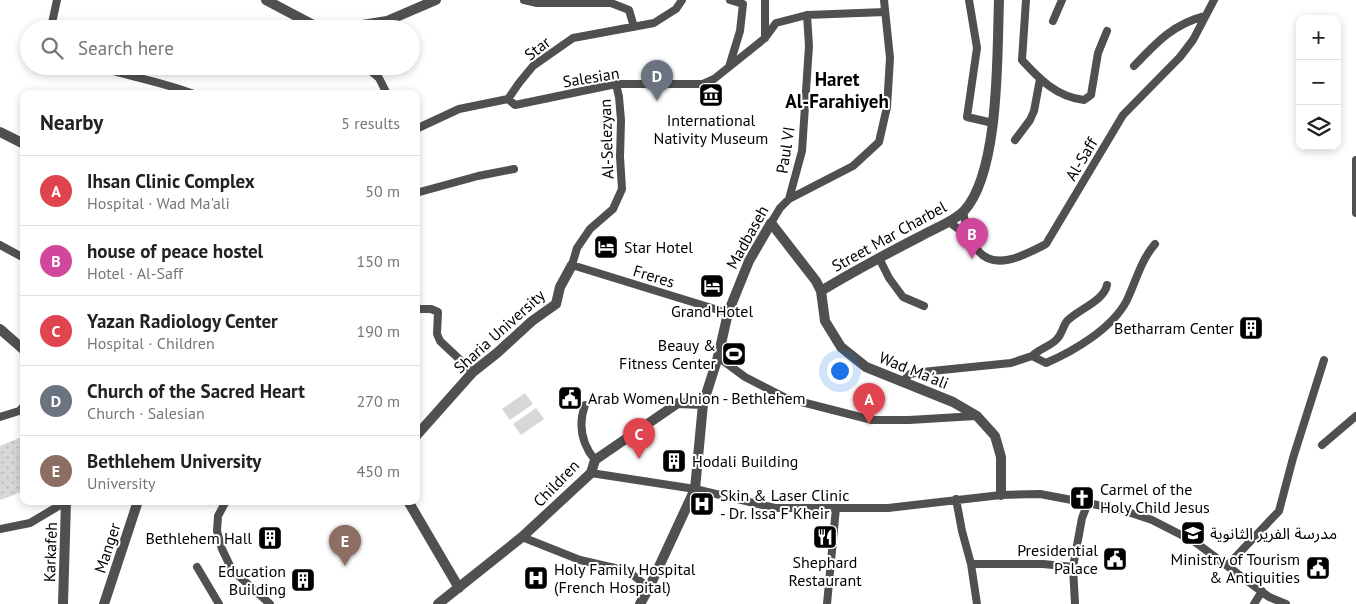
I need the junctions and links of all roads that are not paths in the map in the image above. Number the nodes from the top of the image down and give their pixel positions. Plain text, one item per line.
1 (57, 0) edge
2 (266, 0) edge
3 (524, 0) edge
4 (682, 0) edge
5 (730, 0) edge
6 (765, 0) edge
7 (884, 0) edge
8 (969, 0) edge
9 (999, 0) edge
10 (1026, 0) edge
11 (1062, 0) edge
12 (1214, 0) edge
13 (432, 1) edge
14 (885, 12) junction
15 (806, 15) junction
16 (1205, 16) junction
17 (53, 20) edge
18 (304, 20) edge
19 (389, 20) edge
20 (1053, 21) dead end
21 (634, 27) junction
22 (1107, 31) dead end
23 (766, 38) junction
24 (1134, 66) dead end
25 (729, 67) junction
26 (125, 75) edge
27 (376, 75) edge
28 (1040, 79) junction
29 (616, 84) junction
30 (183, 90) edge
31 (385, 90) edge
32 (508, 99) junction
33 (993, 122) junction
34 (420, 127) edge
35 (1, 132) edge
36 (1014, 140) dead end
37 (20, 142) edge
38 (1356, 160) edge
39 (514, 169) dead end
40 (420, 191) edge
41 (789, 199) junction
42 (963, 212) junction
43 (1356, 213) edge
44 (949, 222) junction
45 (771, 223) junction
46 (968, 236) junction
47 (1155, 244) dead end
48 (1, 248) edge
49 (20, 256) edge
50 (879, 258) junction
51 (572, 265) junction
52 (1107, 285) dead end
53 (821, 291) junction
54 (924, 306) dead end
55 (420, 309) edge
56 (728, 313) junction
57 (0, 329) edge
58 (20, 346) edge
59 (1032, 356) junction
60 (718, 357) junction
61 (1324, 360) dead end
62 (473, 372) junction
63 (903, 381) junction
64 (702, 404) junction
65 (585, 405) dead end
66 (20, 409) edge
67 (977, 416) junction
68 (1356, 416) edge
69 (0, 417) edge
70 (420, 432) edge
71 (1322, 445) dead end
72 (595, 460) junction
73 (591, 473) junction
74 (695, 490) junction
75 (1001, 495) junction
76 (956, 499) junction
77 (1088, 503) junction
78 (60, 505) edge
79 (67, 505) edge
80 (137, 505) edge
81 (143, 505) edge
82 (224, 505) edge
83 (410, 505) edge
84 (836, 508) junction
85 (0, 529) edge
86 (522, 537) junction
87 (971, 564) junction
88 (1228, 565) junction
89 (197, 567) dead end
90 (1073, 567) junction
91 (459, 588) junction
92 (649, 588) junction
93 (1262, 591) junction
94 (63, 604) edge
95 (104, 604) edge
96 (110, 604) edge
97 (219, 604) edge
98 (270, 604) edge
99 (438, 604) edge
100 (640, 604) edge
101 (827, 604) edge
102 (977, 604) edge
103 (1075, 604) edge
104 (1254, 604) edge
105 (1286, 604) edge

1 - 17 street
2 - 18 street
3 - 21 street
4 - 21 street, Star
5 - 25 street
6 - 23 street
7 - 14 street
8 - 33 street
9 - 33 street, Street Mar Charbel
10 - 28 street
11 - 20 street
12 - 16 street, Al-Saff
13 - 19 street
14 - 15 street, Salesian
14 - 41 street
15 - 23 street, Salesian
15 - 41 street, Paul VI
16 - 24 street
16 - 46 street, Al-Saff
21 - 32 street, Star
22 - 28 street
23 - 25 street, Salesian
25 - 29 street, Salesian
26 - 30 street
27 - 31 street
28 - 36 street
29 - 32 street, Salesian
29 - 51 street, Al-Selezyan
32 - 34 street
33 - 42 street, Street Mar Charbel
35 - 37 street
38 - 43 street
39 - 40 street
41 - 45 street, Madbaseh
42 - 44 street, Street Mar Charbel
42 - 46 street, Al-Saff
44 - 46 street
44 - 50 street, Street Mar Charbel
45 - 53 street, Wad Ma'ali
45 - 56 street, Madbaseh
47 - 59 street
48 - 49 street
50 - 53 street, Street Mar Charbel
50 - 54 street
51 - 56 street, Freres
51 - 62 street, Sharia University
52 - 59 street
53 - 63 street, Wad Ma'ali
55 - 62 street
56 - 60 street, Madbaseh
57 - 58 street
59 - 63 street
60 - 64 street, Madbaseh
60 - 67 street
61 - 88 street
62 - 70 street, Sharia University
63 - 67 street, Wad Ma'ali
64 - 72 street, Children
64 - 74 street, Madbaseh
65 - 72 street
66 - 69 street
67 - 75 street, Wad Ma'ali
68 - 71 street
72 - 73 street, Children
73 - 74 street
73 - 86 street, Children
74 - 84 street
74 - 92 street
75 - 76 street
75 - 77 street
76 - 84 street
76 - 87 street
77 - 88 street
77 - 90 street
78 - 85 street
79 - 94 street, Karkafeh
80 - 95 street, Manger
81 - 96 street, Manger
82 - 98 street
83 - 91 street
84 - 101 street
86 - 91 street, Children
86 - 92 street
87 - 90 street
87 - 102 street
88 - 93 street
89 - 97 street
90 - 103 street
91 - 99 street, Children
92 - 100 street
93 - 104 street
93 - 105 street

